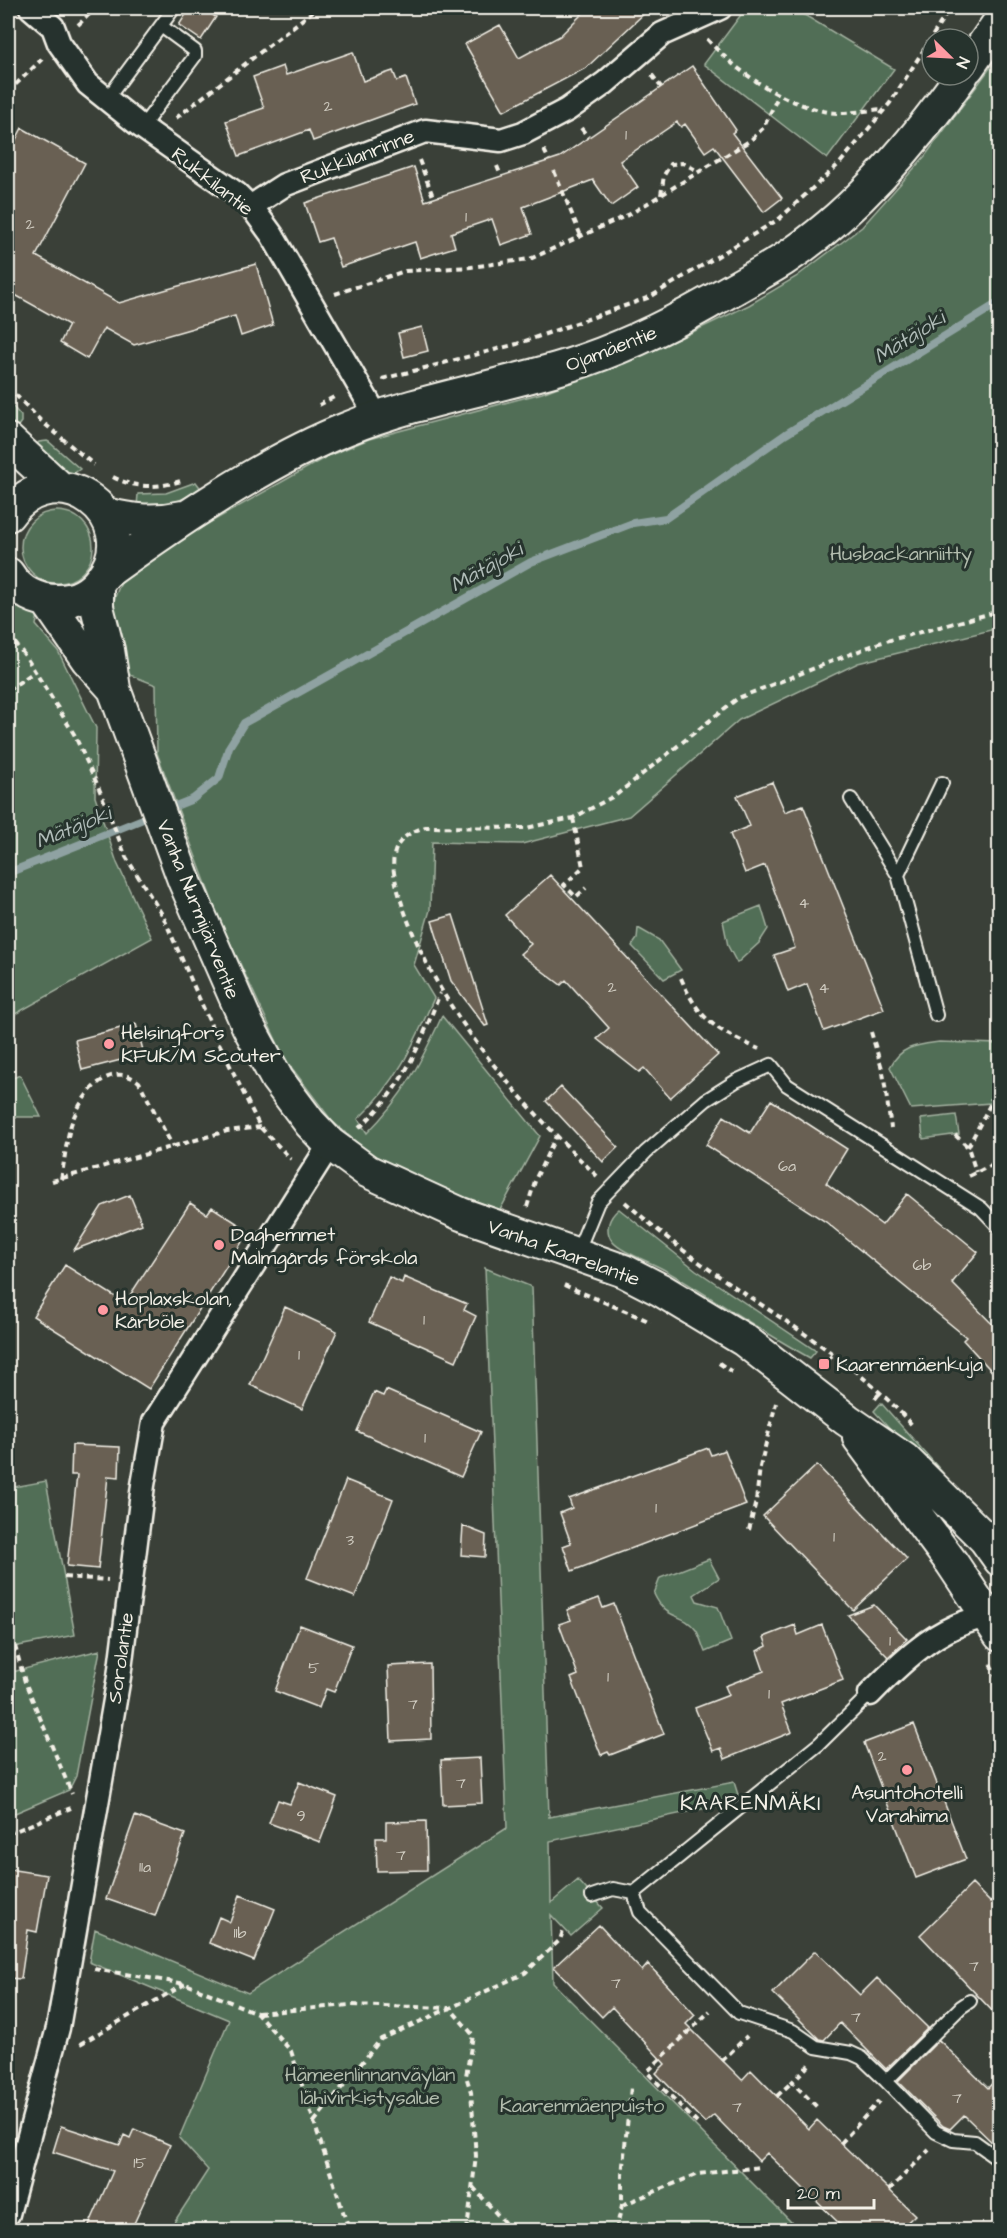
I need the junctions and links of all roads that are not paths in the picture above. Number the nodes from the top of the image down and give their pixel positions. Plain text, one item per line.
1 (31, 8) edge
2 (174, 8) edge
3 (720, 8) edge
4 (999, 21) edge
5 (161, 26) junction
6 (980, 49) edge
7 (953, 87) edge
8 (107, 99) junction
9 (147, 120) junction
10 (250, 207) junction
11 (377, 417) junction
12 (8, 440) edge
13 (60, 488) junction
14 (105, 514) junction
15 (193, 514) junction
16 (8, 515) edge
17 (8, 574) edge
18 (102, 578) junction
19 (48, 601) junction
20 (114, 689) junction
21 (942, 783) dead end
22 (851, 799) dead end
23 (898, 875) junction
24 (936, 1015) dead end
25 (330, 1144) junction
26 (999, 1228) edge
27 (577, 1253) junction
28 (847, 1420) junction
29 (999, 1560) edge
30 (996, 1622) edge
31 (870, 1694) joint
32 (634, 1893) junction
33 (592, 1896) dead end
34 (970, 2001) dead end
35 (886, 2081) junction
36 (999, 2160) edge
37 (8, 2214) edge

1 - 8 street, Rukkilantie
2 - 5 lane
3 - 10 street, Rukkilanrinne
4 - 6 main road
5 - 8 lane
5 - 9 lane
7 - 11 main road, Ojamäentie
8 - 9 street, Rukkilantie
9 - 10 street, Rukkilantie
10 - 11 street, Rukkilantie
11 - 15 main road, Ojamäentie
12 - 13 main road
13 - 14 main road
13 - 16 main road
14 - 15 main road, Ojamäentie
14 - 18 main road, Vanha Nurmijärventie
15 - 18 main road, Ojamäentie
17 - 19 main road
18 - 19 main road, Ojamäentie
18 - 20 main road, Vanha Nurmijärventie
19 - 20 main road, Vanha Nurmijärventie
20 - 25 main road, Vanha Nurmijärventie
21 - 23 lane
22 - 23 lane
23 - 24 lane
25 - 27 main road, Vanha Kaarelantie
25 - 37 street, Sorolantie
26 - 27 lane
27 - 28 main road, Vanha Kaarelantie
28 - 29 main road, Vanha Kaarelantie
28 - 30 main road, Vanha Kaarelantie
30 - 31 street
31 - 32 lane
32 - 33 lane
32 - 35 lane
34 - 35 lane
35 - 36 lane

